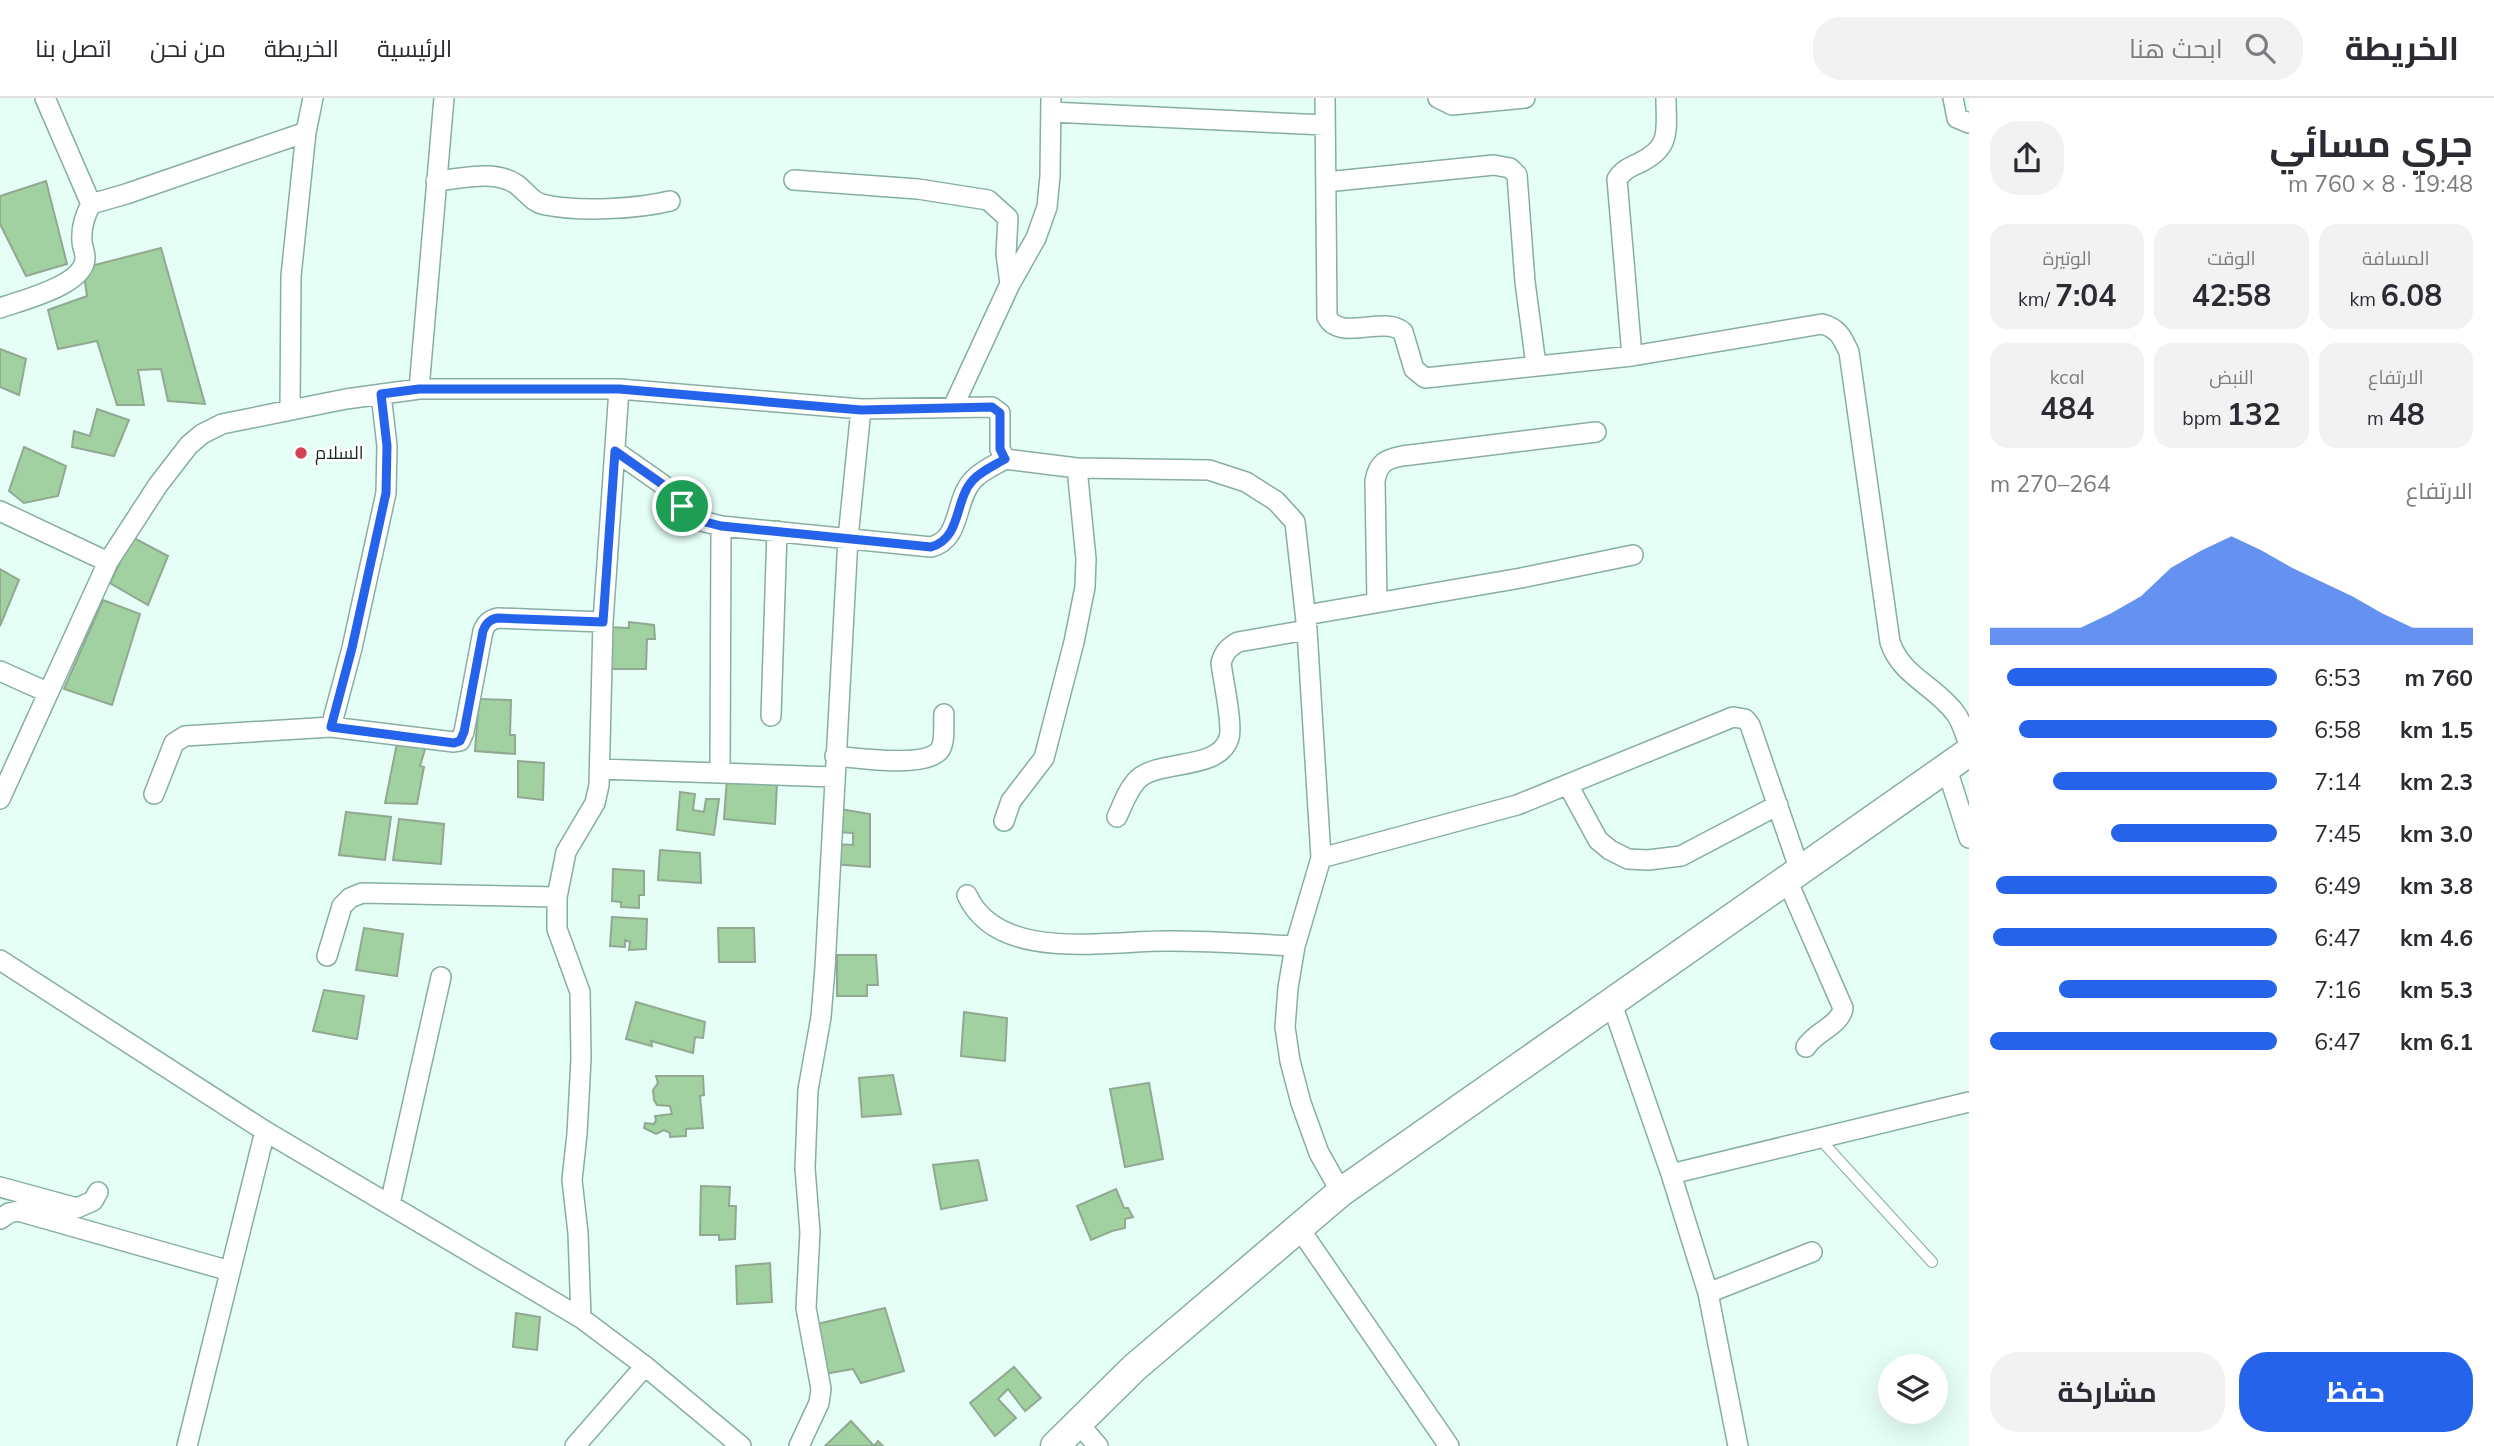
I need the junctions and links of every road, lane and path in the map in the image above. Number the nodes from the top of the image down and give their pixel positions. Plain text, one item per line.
1 (45, 98) edge
2 (313, 98) edge
3 (444, 98) edge
4 (1325, 98) edge
5 (1438, 98) edge
6 (1525, 98) edge
7 (1666, 98) edge
8 (1953, 98) edge
9 (1051, 105) edge
10 (1969, 123) edge
11 (1325, 125) junction
12 (306, 132) junction
13 (793, 180) dead end
14 (436, 181) junction
15 (1326, 182) junction
16 (670, 201) dead end
17 (91, 204) junction
18 (1010, 284) junction
19 (0, 308) edge
20 (1632, 356) junction
21 (1536, 365) junction
22 (419, 389) junction
23 (619, 389) junction
24 (381, 394) junction
25 (953, 407) junction
26 (290, 409) junction
27 (861, 410) junction
28 (1597, 432) dead end
29 (615, 451) junction
30 (1005, 459) junction
31 (1077, 468) junction
32 (0, 511) edge
33 (721, 526) junction
34 (777, 531) junction
35 (848, 538) junction
36 (1633, 555) dead end
37 (108, 562) junction
38 (1377, 602) junction
39 (603, 622) junction
40 (1307, 623) junction
41 (0, 671) edge
42 (47, 692) junction
43 (944, 714) dead end
44 (771, 716) dead end
45 (331, 727) junction
46 (1969, 744) edge
47 (1969, 752) edge
48 (835, 756) junction
49 (600, 769) junction
50 (1947, 769) junction
51 (720, 773) junction
52 (834, 777) junction
53 (1568, 785) junction
54 (155, 794) dead end
55 (0, 799) edge
56 (1778, 805) junction
57 (1117, 817) dead end
58 (1004, 821) dead end
59 (1969, 838) edge
60 (1321, 858) junction
61 (1794, 876) junction
62 (967, 895) dead end
63 (556, 897) junction
64 (1295, 946) junction
65 (327, 956) dead end
66 (0, 960) edge
67 (441, 978) dead end
68 (1611, 1001) junction
69 (1806, 1047) dead end
70 (1969, 1102) edge
71 (265, 1131) junction
72 (1819, 1138) junction
73 (1671, 1174) junction
74 (0, 1187) edge
75 (98, 1192) dead end
76 (1341, 1192) junction
77 (390, 1204) junction
78 (0, 1219) edge
79 (1299, 1228) junction
80 (1812, 1252) dead end
81 (1932, 1262) dead end
82 (230, 1271) junction
83 (1708, 1293) junction
84 (582, 1318) junction
85 (645, 1366) junction
86 (1077, 1422) junction
87 (187, 1446) edge
88 (575, 1446) edge
89 (741, 1446) edge
90 (799, 1446) edge
91 (1055, 1446) edge
92 (1098, 1446) edge
93 (1449, 1446) edge
94 (1738, 1446) edge

1 - 17 street
2 - 12 street
3 - 14 street
4 - 11 street
5 - 6 street
7 - 20 street
8 - 10 street
9 - 11 street
9 - 18 street
11 - 15 street
12 - 17 street
12 - 26 street
13 - 18 street
14 - 16 street
14 - 22 street
15 - 21 street
15 - 21 street
17 - 19 street
18 - 25 street
20 - 21 street
20 - 46 street
22 - 23 street
22 - 24 street
23 - 27 street
23 - 29 street
24 - 26 street
24 - 45 street
25 - 27 street
25 - 30 street
26 - 37 street
27 - 35 street
28 - 38 street
29 - 33 street
29 - 39 street
30 - 31 street
30 - 35 street
31 - 40 street
31 - 58 street
32 - 37 street
33 - 34 street
33 - 51 street
34 - 35 street
34 - 44 street
35 - 48 street
36 - 38 street
37 - 42 street
38 - 40 street
39 - 45 street
39 - 49 street
40 - 57 street
40 - 60 street
41 - 42 street
42 - 55 street
43 - 48 street
45 - 54 street
47 - 50 street
48 - 52 street
49 - 51 street
49 - 63 street
50 - 59 street
50 - 61 street
51 - 52 street
52 - 90 street
53 - 56 street
53 - 56 street
53 - 60 street
56 - 61 street
60 - 64 street
61 - 68 street
61 - 69 street
62 - 64 street
63 - 65 street
63 - 84 street
64 - 76 street
66 - 71 street
67 - 77 street
68 - 73 street
68 - 76 street
70 - 72 street
71 - 77 street
71 - 82 street
72 - 73 street
72 - 81 lane
73 - 83 street
74 - 75 street
76 - 79 street
77 - 84 street
78 - 82 street
79 - 86 street
79 - 93 street
80 - 83 street
82 - 87 street
83 - 94 street
84 - 85 street
85 - 88 street
85 - 89 street
86 - 91 street
86 - 92 street

